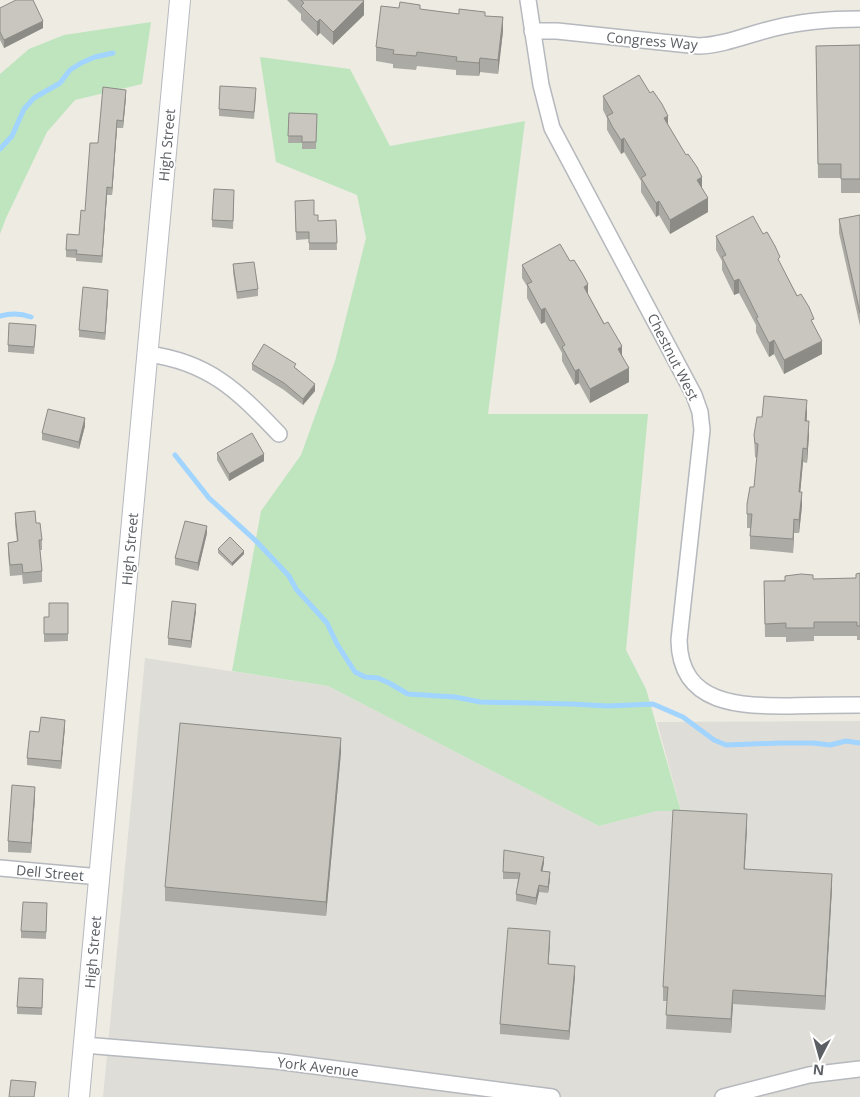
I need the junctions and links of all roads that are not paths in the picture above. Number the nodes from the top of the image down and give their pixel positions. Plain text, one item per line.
1 (180, 0) edge
2 (528, 0) edge
3 (860, 18) edge
4 (532, 32) junction
5 (148, 354) junction
6 (279, 434) dead end
7 (860, 705) edge
8 (0, 868) edge
9 (100, 877) junction
10 (84, 1045) junction
11 (860, 1069) edge
12 (79, 1097) edge
13 (552, 1097) edge
14 (723, 1097) edge

1 - 5 main road, High Street
2 - 4 street, Chestnut West
3 - 4 street, Congress Way
4 - 7 street, Chestnut West
5 - 6 street
5 - 9 main road, High Street
8 - 9 street, Dell Street
9 - 10 main road, High Street
10 - 12 main road, High Street
10 - 13 street, York Avenue
11 - 14 street

